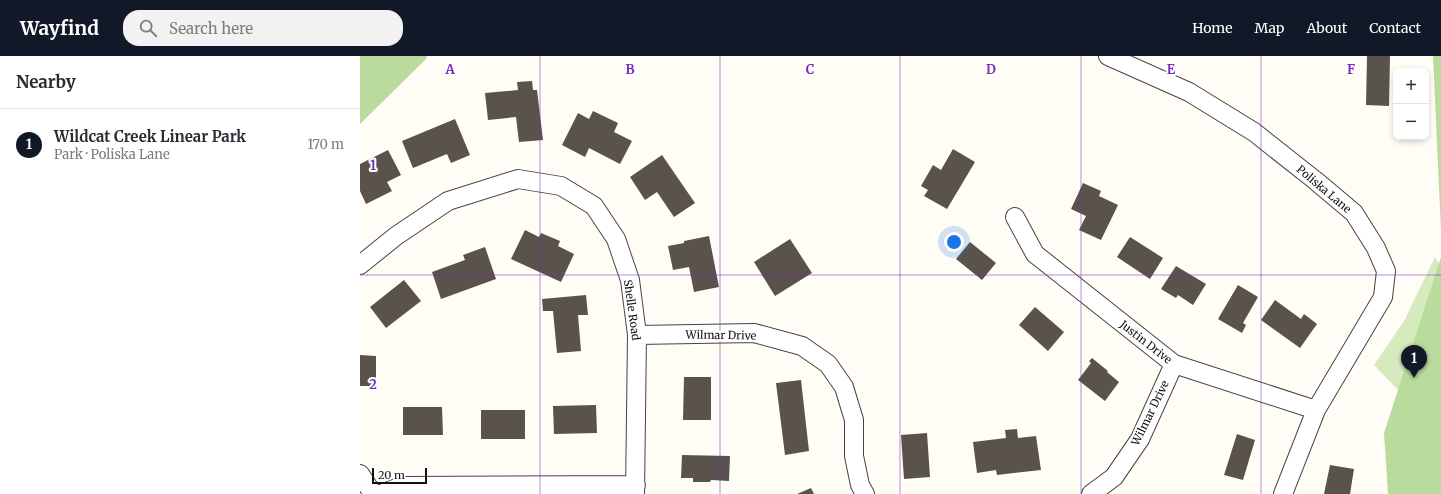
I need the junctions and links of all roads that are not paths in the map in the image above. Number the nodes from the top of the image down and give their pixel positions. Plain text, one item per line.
1 (1108, 56) edge
2 (1015, 217) dead end
3 (360, 265) edge
4 (637, 335) junction
5 (1174, 364) junction
6 (1316, 410) junction
7 (360, 474) edge
8 (635, 489) edge
9 (373, 494) edge
10 (381, 494) edge
11 (865, 494) edge
12 (1091, 494) edge
13 (1284, 494) edge

1 - 6 street, Poliska Lane
2 - 5 street, Justin Drive
3 - 4 street, Shelle Road
4 - 8 street, Shelle Road
4 - 11 street, Wilmar Drive
5 - 6 street, Justin Drive
5 - 12 street, Wilmar Drive
6 - 13 street, Poliska Lane
7 - 9 street
8 - 10 street

